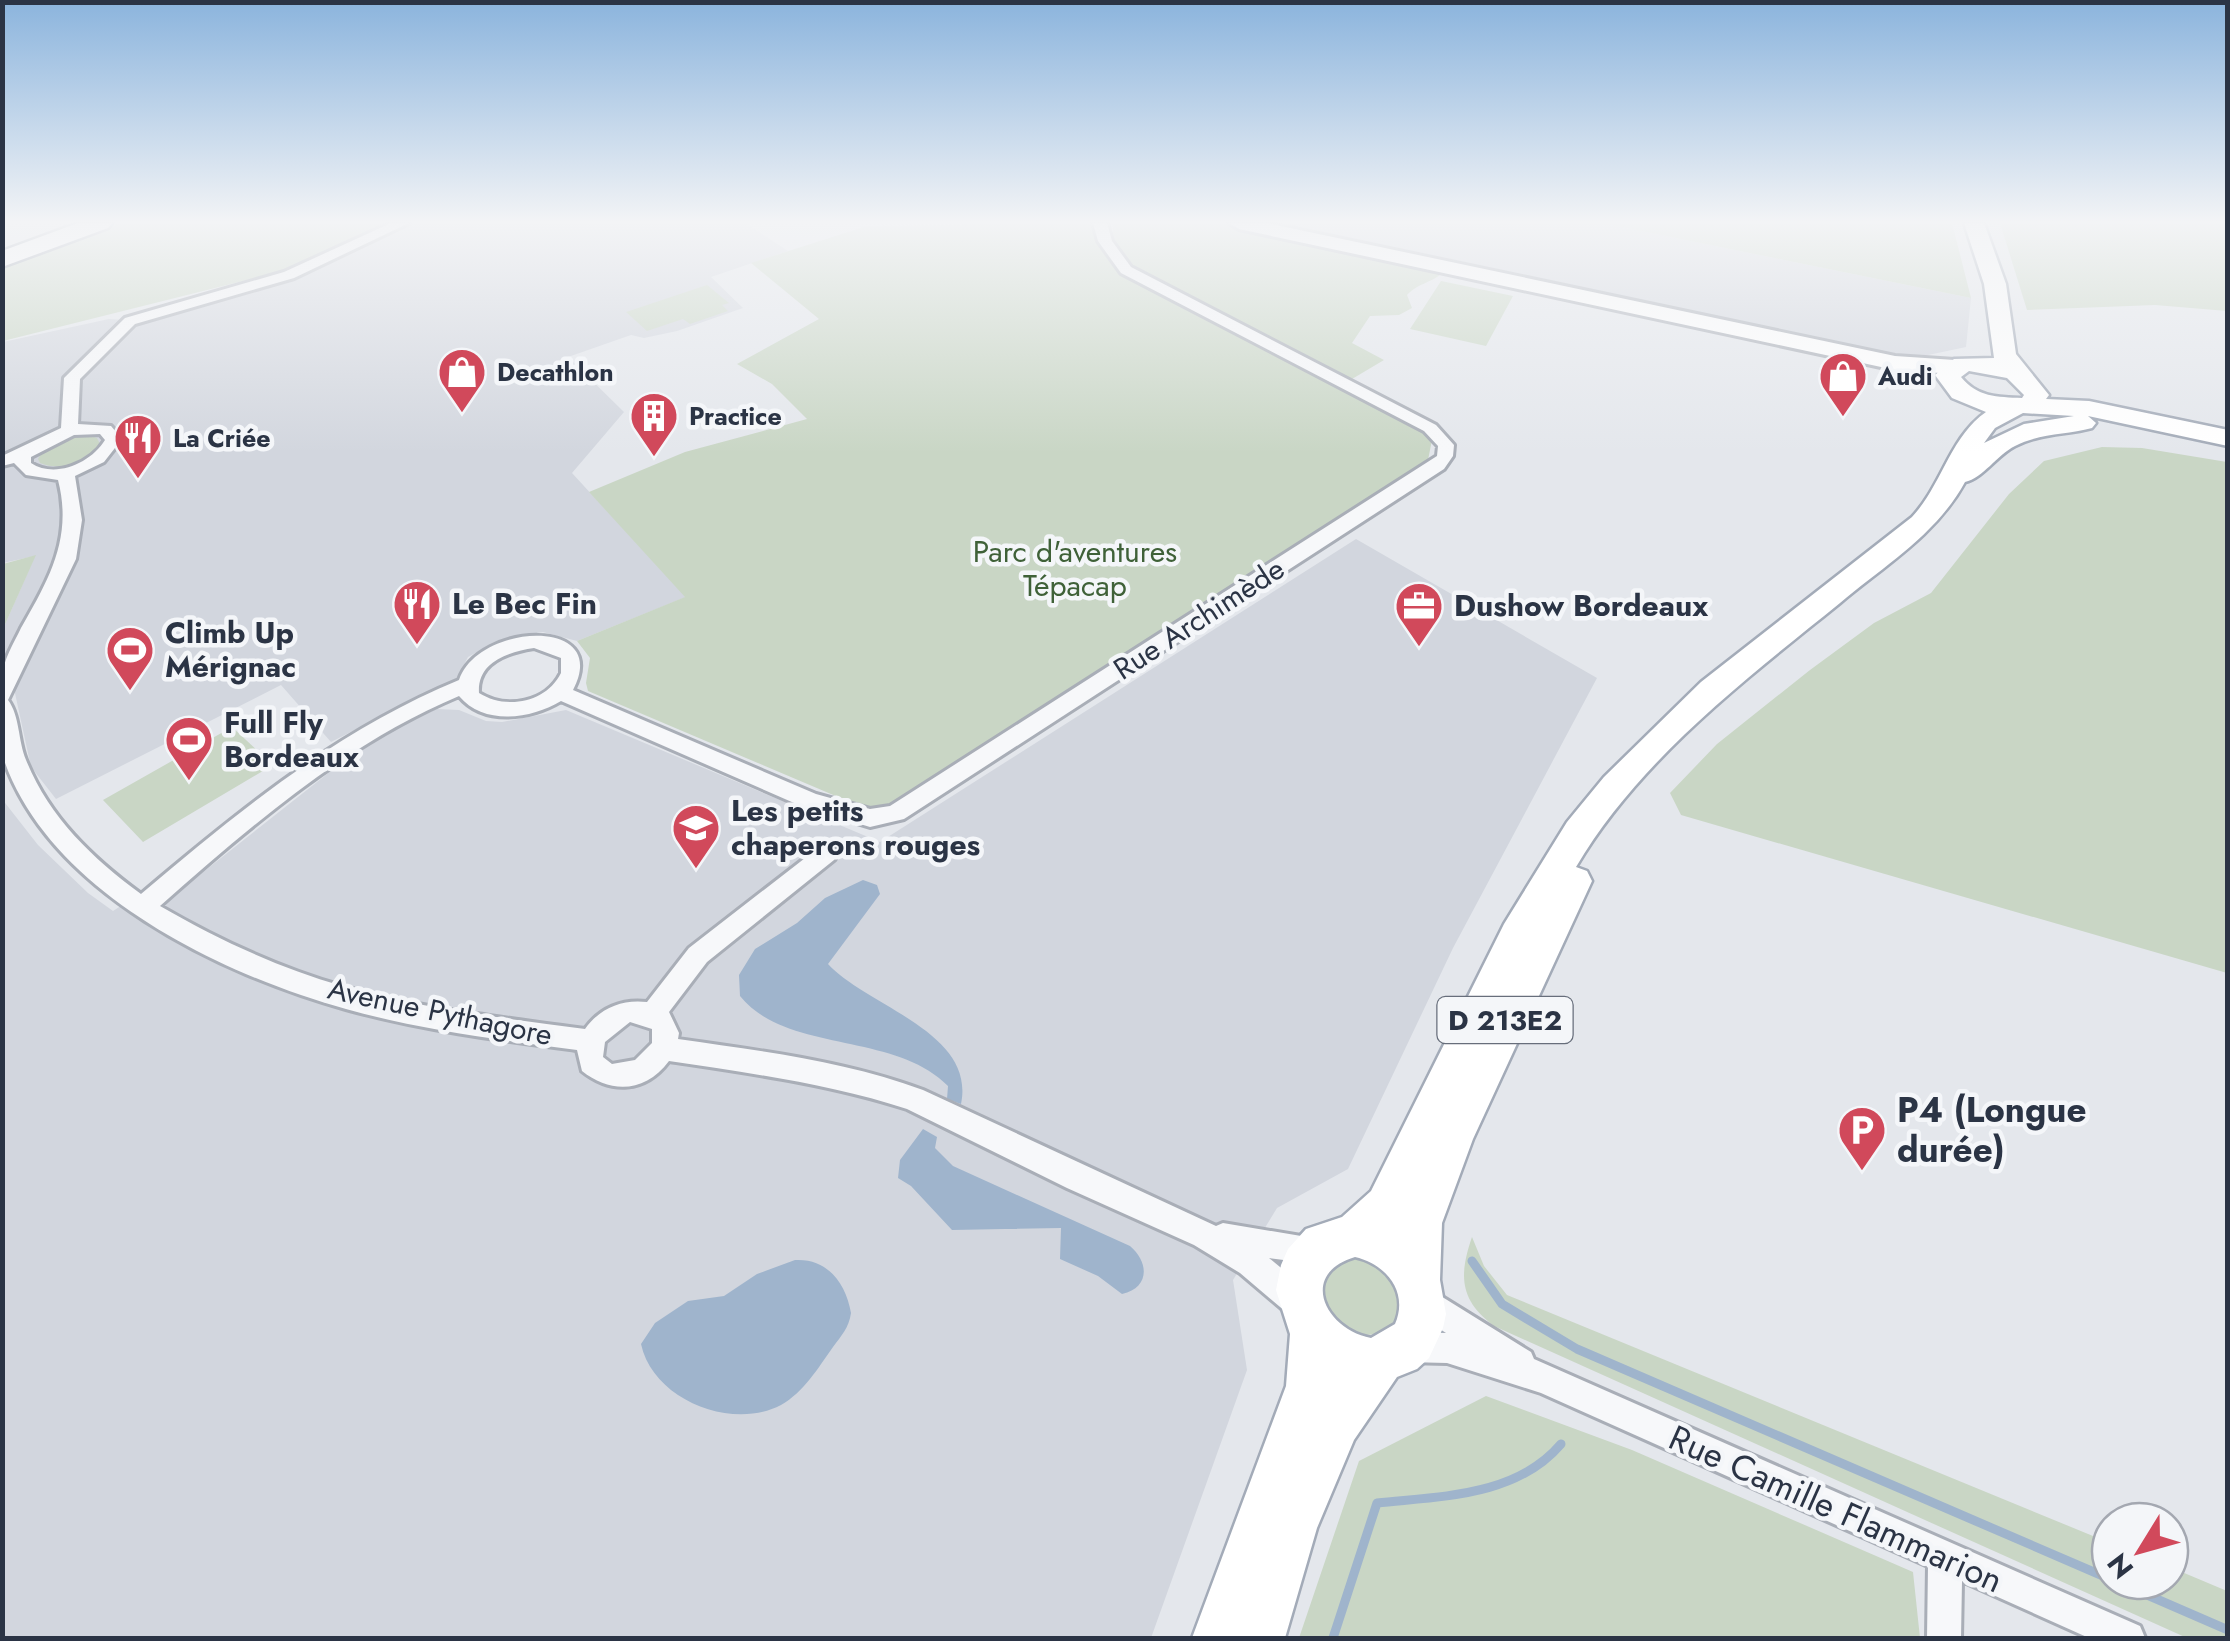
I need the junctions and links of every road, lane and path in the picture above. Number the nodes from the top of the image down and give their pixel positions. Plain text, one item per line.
1 (206, 300) edge
2 (1183, 300) edge
3 (1598, 300) edge
4 (1988, 300) edge
5 (1998, 300) edge
6 (1960, 378) junction
7 (2023, 392) junction
8 (69, 430) junction
9 (2228, 438) edge
10 (22, 458) junction
11 (2, 460) edge
12 (65, 472) junction
13 (1892, 548) junction
14 (467, 685) junction
15 (560, 692) junction
16 (2, 695) edge
17 (2, 706) edge
18 (1631, 775) junction
19 (826, 854) dead end
20 (141, 908) junction
21 (653, 1014) junction
22 (591, 1042) junction
23 (664, 1049) junction
24 (1210, 1234) junction
25 (1335, 1242) junction
26 (1420, 1289) junction
27 (1307, 1319) junction
28 (1394, 1354) junction
29 (1544, 1378) junction
30 (1945, 1558) junction
31 (1219, 1638) edge
32 (1258, 1638) edge
33 (1944, 1638) edge
34 (2128, 1638) edge

1 - 8 street
2 - 15 street, Rue Archimède
3 - 6 main road
4 - 6 main road, D 213E2
5 - 7 main road, D 213E2
6 - 7 main road
6 - 7 main road
6 - 13 main road, D 213E2
7 - 9 main road
7 - 13 main road, D 213E2
8 - 10 street
8 - 12 street
9 - 13 main road
10 - 11 street
10 - 12 street
12 - 16 street
13 - 18 main road, D 213E2
14 - 15 street
14 - 15 street
14 - 20 street
17 - 20 street, Avenue Pythagore
18 - 25 main road, D 213E2
18 - 26 main road, D 213E2
19 - 21 street
20 - 22 street, Avenue Pythagore
21 - 22 street
21 - 23 street
22 - 23 street
23 - 24 street
24 - 25 street
24 - 27 street
25 - 26 main road
25 - 27 main road
26 - 28 main road
26 - 29 street, Rue Camille Flammarion
27 - 28 main road
27 - 31 main road
28 - 29 street, Rue Camille Flammarion
28 - 32 main road
29 - 30 street, Rue Camille Flammarion
30 - 33 street
30 - 34 street, Rue Camille Flammarion

